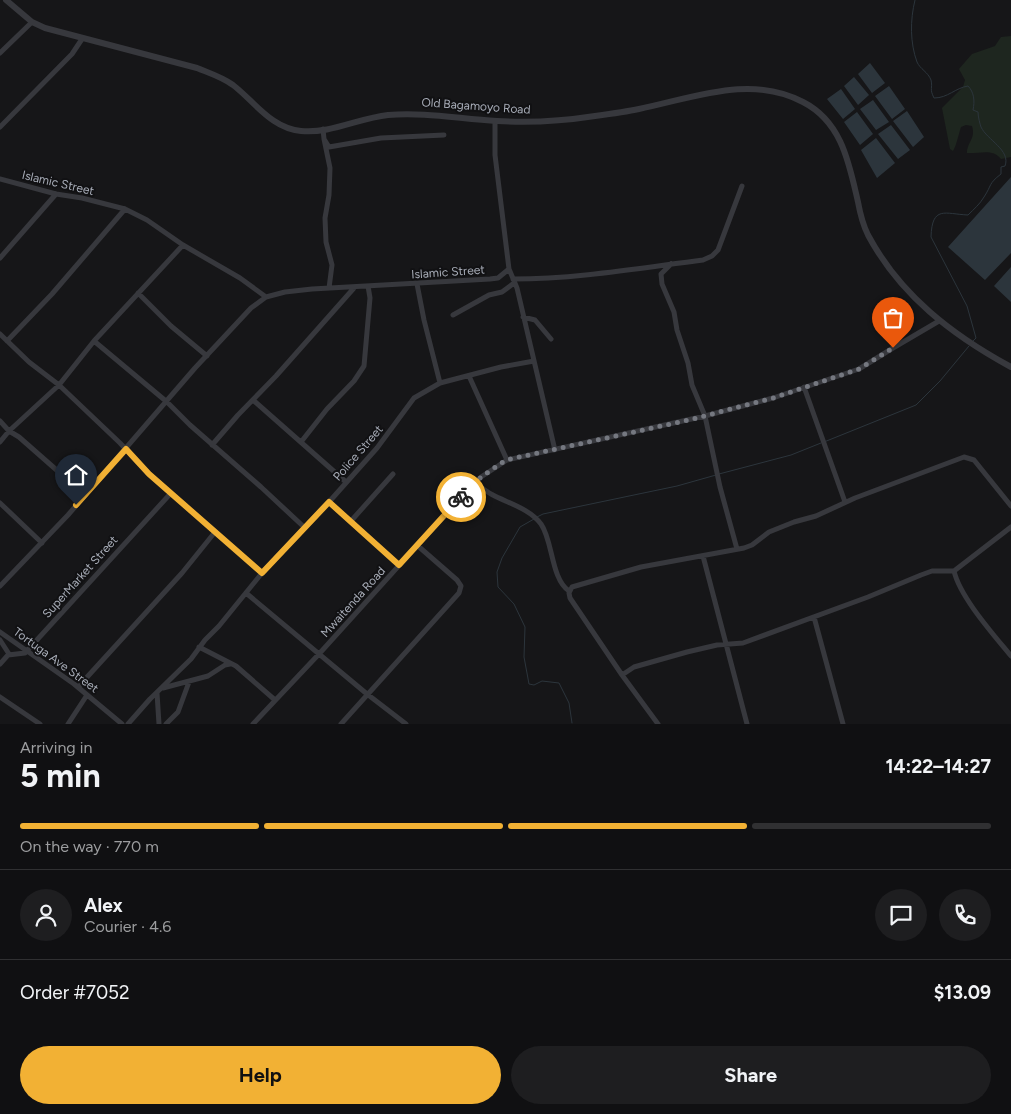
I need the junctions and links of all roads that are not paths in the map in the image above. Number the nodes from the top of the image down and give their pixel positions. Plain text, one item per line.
1 (6, 0) edge
2 (32, 22) junction
3 (82, 39) junction
4 (0, 53) edge
5 (495, 121) junction
6 (0, 127) edge
7 (323, 129) junction
8 (444, 135) dead end
9 (324, 139) junction
10 (0, 179) edge
11 (742, 186) dead end
12 (56, 194) junction
13 (126, 209) junction
14 (184, 244) junction
15 (0, 258) edge
16 (671, 264) junction
17 (509, 269) junction
18 (513, 281) junction
19 (417, 284) junction
20 (368, 286) junction
21 (329, 288) junction
22 (354, 288) junction
23 (138, 293) junction
24 (266, 297) junction
25 (453, 315) dead end
26 (523, 317) junction
27 (939, 321) junction
28 (0, 334) edge
29 (551, 340) dead end
30 (7, 341) junction
31 (94, 341) junction
32 (207, 356) junction
33 (534, 362) junction
34 (1011, 367) edge
35 (469, 376) junction
36 (440, 383) junction
37 (59, 385) junction
38 (804, 387) junction
39 (253, 400) junction
40 (167, 402) junction
41 (705, 416) junction
42 (0, 421) edge
43 (9, 431) junction
44 (0, 442) edge
45 (301, 442) junction
46 (212, 444) junction
47 (126, 449) junction
48 (554, 450) junction
49 (506, 460) junction
50 (393, 474) dead end
51 (346, 482) junction
52 (475, 483) junction
53 (171, 493) junction
54 (85, 495) junction
55 (329, 502) junction
56 (845, 502) junction
57 (0, 503) edge
58 (1011, 506) edge
59 (351, 521) junction
60 (1011, 527) edge
61 (304, 528) junction
62 (215, 532) junction
63 (42, 542) junction
64 (418, 546) junction
65 (737, 549) junction
66 (703, 556) junction
67 (399, 565) junction
68 (954, 570) junction
69 (262, 573) junction
70 (0, 586) edge
71 (569, 591) junction
72 (246, 593) junction
73 (814, 617) junction
74 (0, 632) edge
75 (0, 640) edge
76 (727, 644) junction
77 (199, 647) junction
78 (26, 651) junction
79 (9, 654) junction
80 (319, 654) junction
81 (1011, 656) edge
82 (0, 664) edge
83 (230, 664) junction
84 (622, 675) junction
85 (189, 682) junction
86 (78, 687) junction
87 (163, 688) junction
88 (157, 693) junction
89 (87, 694) junction
90 (367, 694) junction
91 (0, 697) edge
92 (275, 700) junction
93 (120, 723) edge
94 (40, 724) edge
95 (68, 724) edge
96 (128, 724) edge
97 (158, 724) edge
98 (166, 724) edge
99 (253, 724) edge
100 (341, 724) edge
101 (406, 724) edge
102 (658, 724) edge
103 (747, 724) edge
104 (843, 724) edge

1 - 2 street, Old Bagamoyo Road
2 - 3 street, Old Bagamoyo Road
2 - 4 street
3 - 6 street
3 - 7 street, Old Bagamoyo Road
5 - 7 street, Old Bagamoyo Road
5 - 17 street
5 - 27 street, Old Bagamoyo Road
7 - 9 street
8 - 9 street
9 - 21 street
10 - 12 street, Islamic Street
11 - 16 street
12 - 13 street, Islamic Street
12 - 15 street
13 - 14 street, Islamic Street
13 - 30 street
14 - 23 street
14 - 24 street, Islamic Street
16 - 18 street
16 - 41 street
17 - 18 street
17 - 19 street, Islamic Street
18 - 25 street
18 - 26 street
19 - 20 street, Islamic Street
19 - 36 street
20 - 22 street, Islamic Street
20 - 45 street
21 - 22 street, Islamic Street
21 - 24 street, Islamic Street
22 - 39 street
23 - 31 street
23 - 32 street
24 - 32 street, Islamic Street
26 - 29 street
26 - 33 street
27 - 34 street, Old Bagamoyo Road
27 - 38 street, Mwaitenda Road
28 - 30 street
30 - 37 street
31 - 37 street
31 - 40 street
32 - 40 street, Islamic Street
33 - 35 street, Police Street
33 - 48 street
35 - 36 street, Police Street
35 - 49 street
36 - 51 street, Police Street
37 - 43 street
37 - 47 street
38 - 41 street, Mwaitenda Road
38 - 56 street
39 - 45 street
39 - 46 street
40 - 46 street
40 - 47 street, Islamic Street
41 - 48 street, Mwaitenda Road
41 - 65 street
42 - 43 street
43 - 44 street
43 - 54 street
45 - 51 street
46 - 61 street
47 - 53 street
47 - 54 street, Islamic Street
48 - 49 street, Mwaitenda Road
49 - 52 street, Mwaitenda Road
50 - 59 street
51 - 55 street, Police Street
52 - 64 street, Mwaitenda Road
52 - 71 street
53 - 62 street
53 - 78 street, SuperMarket Street
54 - 63 street, Islamic Street
55 - 59 street
55 - 61 street, Police Street
56 - 58 street
56 - 65 street
57 - 63 street
59 - 67 street
60 - 68 street
61 - 69 street, Police Street
62 - 69 street
62 - 86 street
63 - 70 street, Islamic Street
64 - 67 street, Mwaitenda Road
64 - 90 street
65 - 66 street
66 - 71 street
66 - 76 street
67 - 80 street, Mwaitenda Road
68 - 73 street
68 - 81 street
69 - 72 street, Police Street
71 - 84 street
72 - 77 street, Police Street
72 - 80 street
73 - 76 street
73 - 104 street
74 - 78 street, Tortuga Ave Street
75 - 79 street
76 - 84 street
76 - 103 street
77 - 83 street
77 - 87 street, Police Street
78 - 79 street
78 - 86 street, Tortuga Ave Street
79 - 82 street
80 - 90 street
80 - 92 street, Mwaitenda Road
83 - 85 street
83 - 92 street
84 - 102 street
85 - 87 street
85 - 98 street
86 - 89 street, Tortuga Ave Street
87 - 88 street, Police Street
88 - 96 street, Police Street
88 - 97 street
89 - 93 street, Tortuga Ave Street
89 - 95 street
90 - 100 street
90 - 101 street
91 - 94 street
92 - 99 street, Mwaitenda Road

